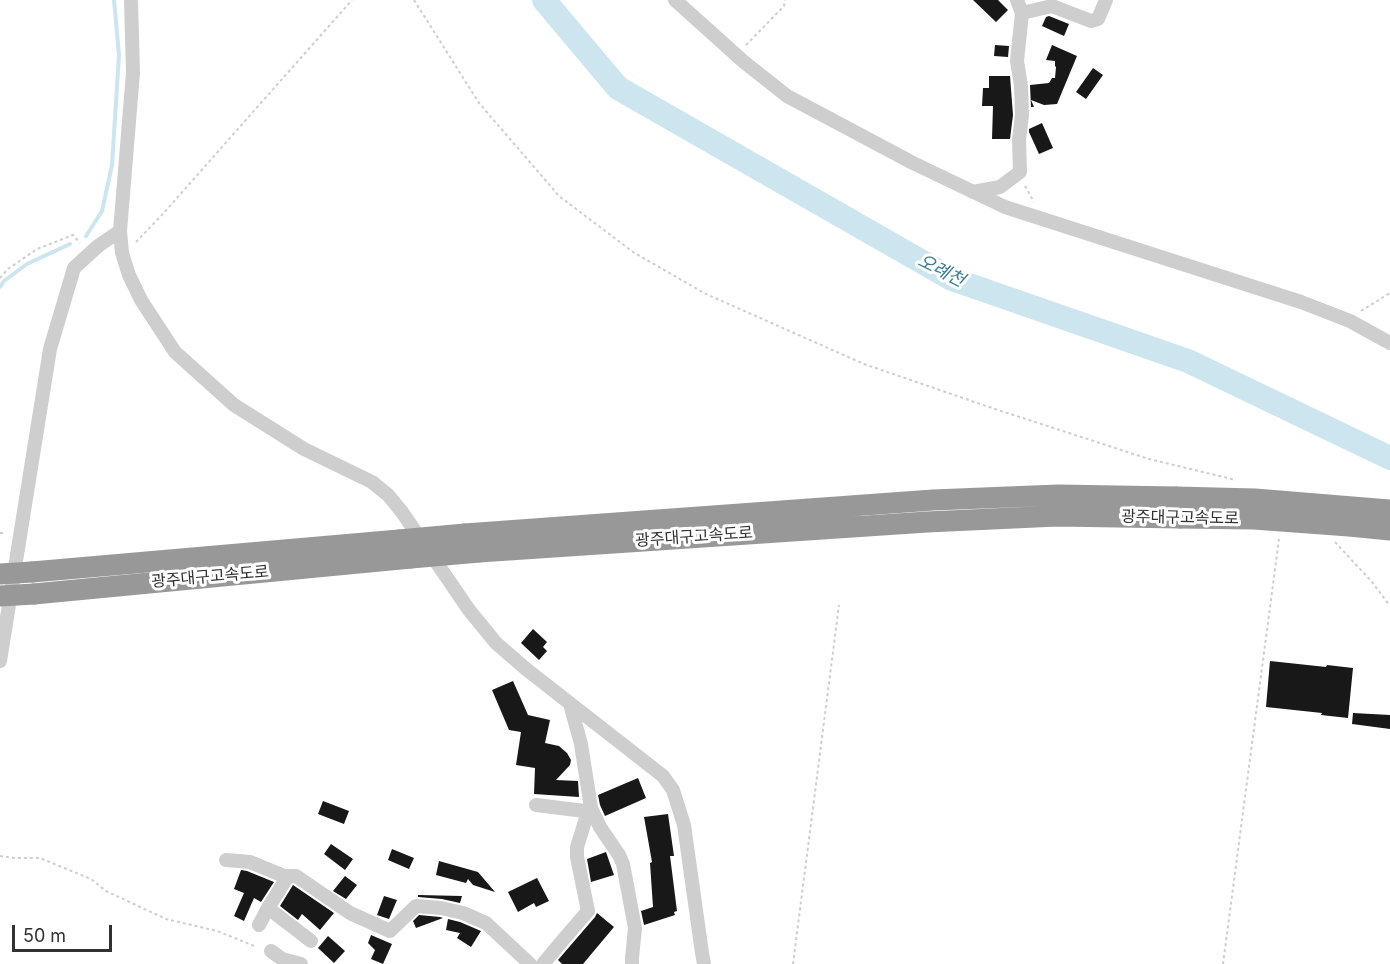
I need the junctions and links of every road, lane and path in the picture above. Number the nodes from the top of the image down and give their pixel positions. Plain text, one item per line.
1 (131, 0) edge
2 (352, 0) edge
3 (414, 0) edge
4 (675, 0) edge
5 (785, 0) edge
6 (1106, 0) edge
7 (1020, 6) edge
8 (736, 56) junction
9 (1020, 172) junction
10 (974, 192) junction
11 (1048, 222) junction
12 (120, 231) junction
13 (122, 253) junction
14 (89, 255) junction
15 (0, 278) edge
16 (1390, 293) edge
17 (1350, 321) junction
18 (1390, 343) edge
19 (1236, 480) dead end
20 (1390, 510) edge
21 (1390, 530) edge
22 (1279, 535) dead end
23 (1333, 539) dead end
24 (0, 574) edge
25 (0, 596) edge
26 (839, 605) dead end
27 (1390, 606) edge
28 (0, 661) edge
29 (570, 704) junction
30 (536, 805) dead end
31 (593, 812) junction
32 (0, 856) edge
33 (226, 860) dead end
34 (288, 876) junction
35 (268, 908) junction
36 (259, 925) dead end
37 (311, 941) dead end
38 (271, 951) joint
39 (301, 964) edge
40 (530, 964) edge
41 (543, 964) edge
42 (632, 964) edge
43 (704, 964) edge
44 (793, 964) edge
45 (1223, 964) edge

1 - 12 street
2 - 13 path
3 - 19 path
4 - 8 street
5 - 8 path
6 - 7 street
7 - 9 street
8 - 10 street
9 - 10 street
9 - 11 path
10 - 11 street
11 - 17 street
12 - 13 street
12 - 14 street
13 - 29 street
14 - 15 path
14 - 28 street
16 - 17 path
17 - 18 street
20 - 24 highway, 광주대구고속도로, bridge
21 - 25 highway, 광주대구고속도로, bridge
22 - 45 path
23 - 27 path
26 - 44 path
29 - 31 street
29 - 43 street
30 - 31 street
31 - 41 street
31 - 42 street
32 - 38 path
33 - 34 street
34 - 35 street
34 - 40 street
35 - 36 street
35 - 37 street
38 - 39 street

